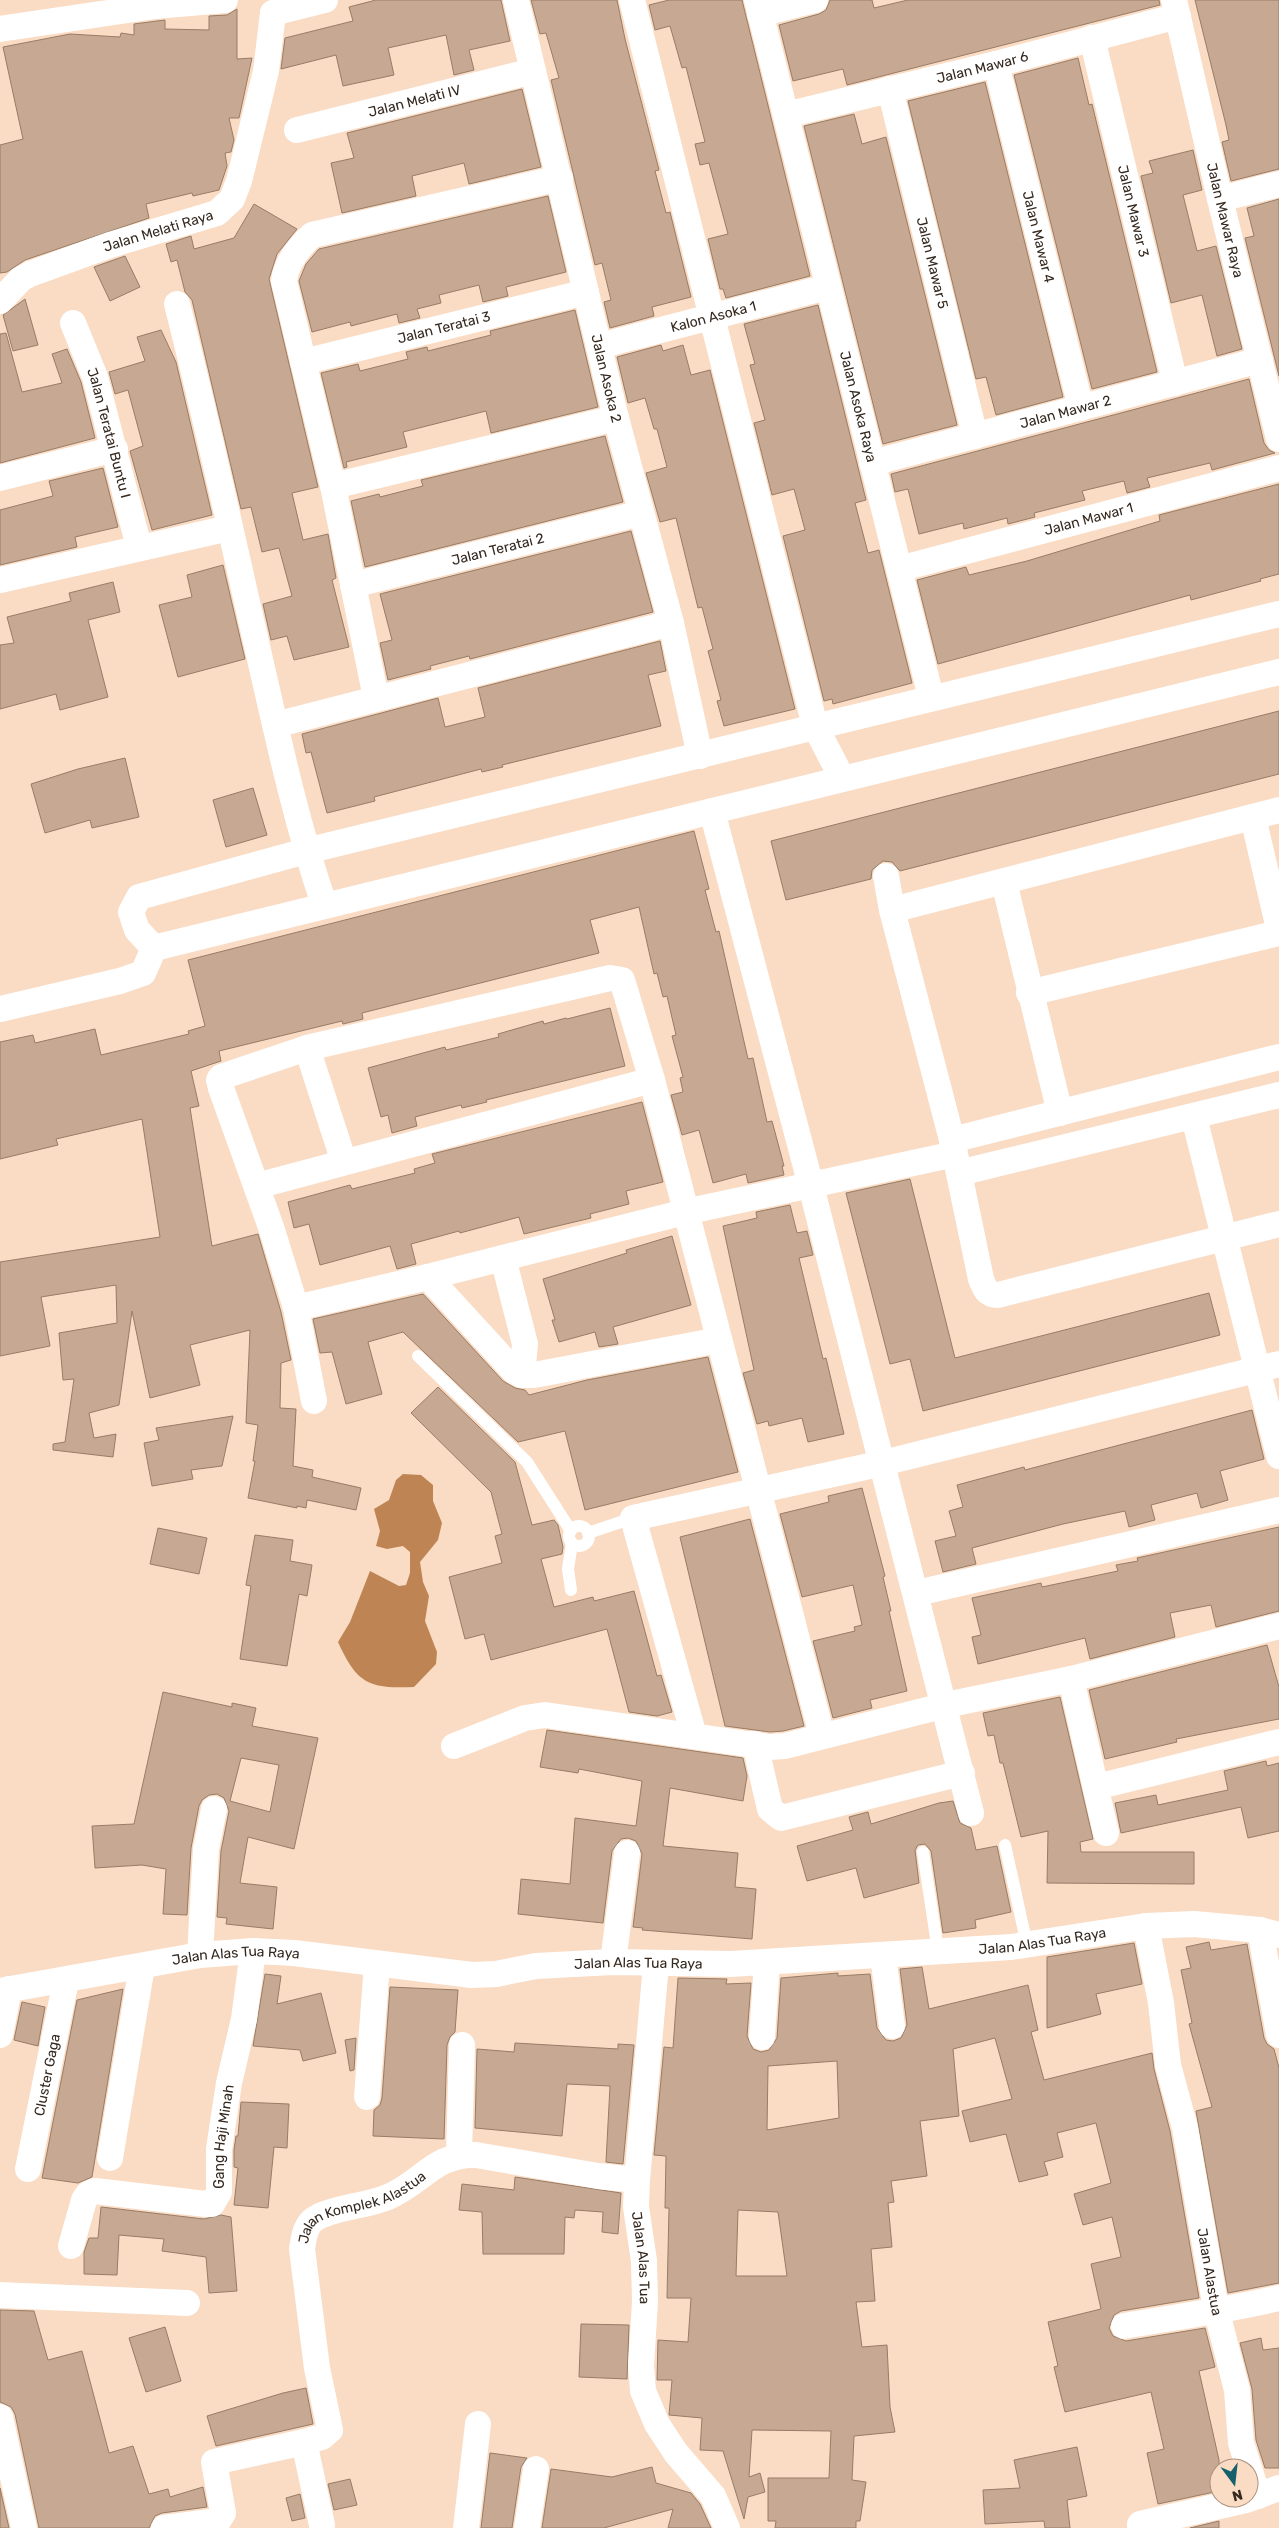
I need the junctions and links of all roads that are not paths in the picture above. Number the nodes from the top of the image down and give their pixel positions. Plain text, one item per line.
1 (225, 0) edge
2 (325, 0) edge
3 (516, 0) edge
4 (632, 0) edge
5 (815, 0) edge
6 (268, 6) edge
7 (759, 7) edge
8 (1176, 8) edge
9 (0, 29) edge
10 (1092, 38) junction
11 (996, 64) junction
12 (534, 71) junction
13 (890, 88) junction
14 (786, 115) junction
15 (297, 130) dead end
16 (560, 178) junction
17 (1279, 184) edge
18 (1220, 199) junction
19 (827, 287) junction
20 (586, 292) junction
21 (0, 301) edge
22 (176, 304) dead end
23 (713, 316) junction
24 (73, 322) dead end
25 (599, 346) junction
26 (1260, 360) junction
27 (303, 362) junction
28 (1175, 383) junction
29 (1081, 408) junction
30 (616, 418) junction
31 (975, 436) junction
32 (1279, 439) edge
33 (115, 449) junction
34 (872, 463) junction
35 (1279, 468) edge
36 (0, 478) edge
37 (333, 486) junction
38 (641, 513) junction
39 (229, 528) junction
40 (139, 547) junction
41 (899, 569) junction
42 (0, 580) edge
43 (353, 585) junction
44 (1279, 614) edge
45 (671, 623) junction
46 (1279, 672) edge
47 (932, 697) junction
48 (376, 698) junction
49 (275, 725) junction
50 (815, 726) junction
51 (700, 756) junction
52 (842, 778) junction
53 (1279, 810) edge
54 (712, 811) junction
55 (1253, 817) junction
56 (306, 851) junction
57 (886, 876) dead end
58 (1004, 882) junction
59 (324, 904) junction
60 (892, 910) junction
61 (1279, 931) edge
62 (154, 948) junction
63 (1029, 993) junction
64 (0, 1009) edge
65 (307, 1048) junction
66 (1279, 1058) edge
67 (652, 1080) junction
68 (1279, 1094) edge
69 (1060, 1113) junction
70 (1194, 1117) junction
71 (956, 1156) junction
72 (344, 1162) junction
73 (257, 1186) junction
74 (811, 1186) junction
75 (685, 1212) junction
76 (1279, 1224) edge
77 (1225, 1239) junction
78 (503, 1258) junction
79 (428, 1277) junction
80 (296, 1308) junction
81 (719, 1340) junction
82 (418, 1356) dead end
83 (1268, 1367) edge
84 (522, 1375) junction
85 (314, 1401) dead end
86 (1279, 1456) edge
87 (883, 1463) junction
88 (760, 1491) junction
89 (1279, 1510) edge
90 (633, 1518) junction
91 (571, 1537) junction
92 (571, 1590) dead end
93 (916, 1593) junction
94 (1279, 1626) edge
95 (1071, 1679) junction
96 (946, 1705) junction
97 (694, 1736) junction
98 (822, 1736) junction
99 (1279, 1742) edge
100 (755, 1744) junction
101 (454, 1746) dead end
102 (962, 1773) junction
103 (1096, 1787) junction
104 (214, 1809) dead end
105 (971, 1812) dead end
106 (1106, 1832) dead end
107 (1005, 1845) dead end
108 (923, 1852) dead end
109 (627, 1854) dead end
110 (1146, 1926) junction
111 (1270, 1933) edge
112 (1027, 1945) junction
113 (253, 1951) junction
114 (938, 1951) junction
115 (883, 1954) junction
116 (200, 1955) junction
117 (613, 1962) junction
118 (768, 1962) junction
119 (377, 1964) junction
120 (656, 1964) junction
121 (142, 1966) junction
122 (66, 1980) junction
123 (4, 1990) edge
124 (892, 2026) dead end
125 (0, 2035) edge
126 (1279, 2035) edge
127 (762, 2037) dead end
128 (462, 2045) dead end
129 (367, 2097) dead end
130 (459, 2154) junction
131 (110, 2158) dead end
132 (28, 2169) dead end
133 (637, 2180) junction
134 (71, 2246) dead end
135 (0, 2295) edge
136 (1279, 2298) edge
137 (187, 2303) dead end
138 (1216, 2309) junction
139 (1124, 2326) dead end
140 (0, 2417) edge
141 (478, 2424) dead end
142 (304, 2442) junction
143 (536, 2470) dead end
144 (1268, 2492) edge
145 (322, 2525) dead end
146 (1140, 2526) edge
147 (24, 2528) edge
148 (164, 2528) edge
149 (466, 2528) edge
150 (528, 2528) edge
151 (727, 2528) edge

1 - 9 street
2 - 6 street, Jalan Melati Raya
3 - 12 street, Jalan Asoka 2
4 - 23 street
5 - 7 street
6 - 21 street, Jalan Melati Raya
7 - 14 street, Jalan Asoka Raya
8 - 10 street, Jalan Mawar 6
8 - 18 street, Jalan Mawar Raya
10 - 11 street, Jalan Mawar 6
10 - 28 street, Jalan Mawar 3
11 - 13 street, Jalan Mawar 6
11 - 29 street, Jalan Mawar 4
12 - 15 street, Jalan Melati IV
12 - 16 street, Jalan Asoka 2
13 - 14 street, Jalan Mawar 6
13 - 31 street, Jalan Mawar 5
14 - 19 street, Jalan Asoka Raya
16 - 20 street, Jalan Asoka 2
16 - 27 street
17 - 18 street
18 - 26 street, Jalan Mawar Raya
19 - 23 street, Kalon Asoka 1
19 - 34 street, Jalan Asoka Raya
20 - 25 street, Jalan Asoka 2
20 - 27 street, Jalan Teratai 3
22 - 39 street
23 - 25 street, Kalon Asoka 1
23 - 50 street
24 - 33 street, Jalan Teratai Buntu I
25 - 30 street, Jalan Asoka 2
26 - 28 street, Jalan Mawar 2
26 - 32 street, Jalan Mawar Raya
27 - 37 street
28 - 29 street, Jalan Mawar 2
29 - 31 street, Jalan Mawar 2
30 - 37 street
30 - 38 street, Jalan Asoka 2
31 - 34 street, Jalan Mawar 2
33 - 36 street
33 - 40 street, Jalan Teratai Buntu I
34 - 41 street, Jalan Asoka Raya
35 - 41 street, Jalan Mawar 1
37 - 43 street
38 - 43 street, Jalan Teratai 2
38 - 45 street, Jalan Asoka 2
39 - 40 street
39 - 49 street
40 - 42 street
41 - 47 street, Jalan Asoka Raya
43 - 48 street
44 - 47 street
45 - 48 street
45 - 51 street, Jalan Asoka 2
46 - 52 street
47 - 50 street
48 - 49 street
49 - 56 street
50 - 51 street
50 - 52 street
51 - 56 street
52 - 54 street
53 - 55 street
54 - 59 street
54 - 74 street
55 - 58 street
55 - 61 street
56 - 59 street
56 - 62 street
57 - 60 street
58 - 60 street
58 - 63 street
59 - 62 street
60 - 71 street
61 - 63 street
62 - 64 street
63 - 69 street
65 - 67 street
65 - 72 street
65 - 73 street
66 - 69 street
67 - 72 street
67 - 75 street
68 - 70 street
69 - 71 street
70 - 71 street
70 - 77 street
71 - 74 street
71 - 77 street
72 - 73 street
73 - 80 street
74 - 75 street
74 - 87 street
75 - 78 street
75 - 81 street
76 - 77 street
77 - 83 street
78 - 79 street
78 - 84 street
79 - 80 street
79 - 84 street
80 - 85 street
81 - 84 street
81 - 88 street
82 - 91 lane
83 - 86 street
83 - 87 street
87 - 88 street
87 - 93 street
88 - 90 street
88 - 98 street
89 - 93 street
90 - 91 lane
90 - 97 street
91 - 92 lane
93 - 96 street
94 - 95 street
95 - 96 street
95 - 103 street
96 - 98 street
96 - 102 street
97 - 100 street
97 - 101 street
98 - 100 street
99 - 103 street
100 - 102 street
102 - 105 street
103 - 106 street
104 - 116 street
107 - 112 lane
108 - 114 lane
109 - 117 street
110 - 111 street, Jalan Alas Tua Raya
110 - 112 street, Jalan Alas Tua Raya
110 - 138 street, Jalan Alastua
111 - 126 street
112 - 114 street, Jalan Alas Tua Raya
113 - 116 street, Jalan Alas Tua Raya
113 - 119 street, Jalan Alas Tua Raya
113 - 134 street, Gang Haji Minah
114 - 115 street, Jalan Alas Tua Raya
115 - 118 street, Jalan Alas Tua Raya
115 - 124 street
116 - 121 street, Jalan Alas Tua Raya
117 - 119 street, Jalan Alas Tua Raya
117 - 120 street, Jalan Alas Tua Raya
118 - 120 street, Jalan Alas Tua Raya
118 - 127 street
119 - 129 street
120 - 133 street, Jalan Alas Tua
121 - 122 street, Jalan Alas Tua Raya
121 - 131 street
122 - 123 street, Jalan Alas Tua Raya
122 - 132 street, Cluster Gaga
123 - 125 street
128 - 130 street
130 - 133 street
130 - 142 street, Jalan Komplek Alastua
133 - 151 street, Jalan Alas Tua
135 - 137 street
136 - 138 street
138 - 139 street
138 - 144 street, Jalan Alastua
140 - 147 street
141 - 149 street
142 - 145 street
142 - 148 street, Jalan Komplek Alastua
143 - 150 street
144 - 146 street, Jalan Alastua

